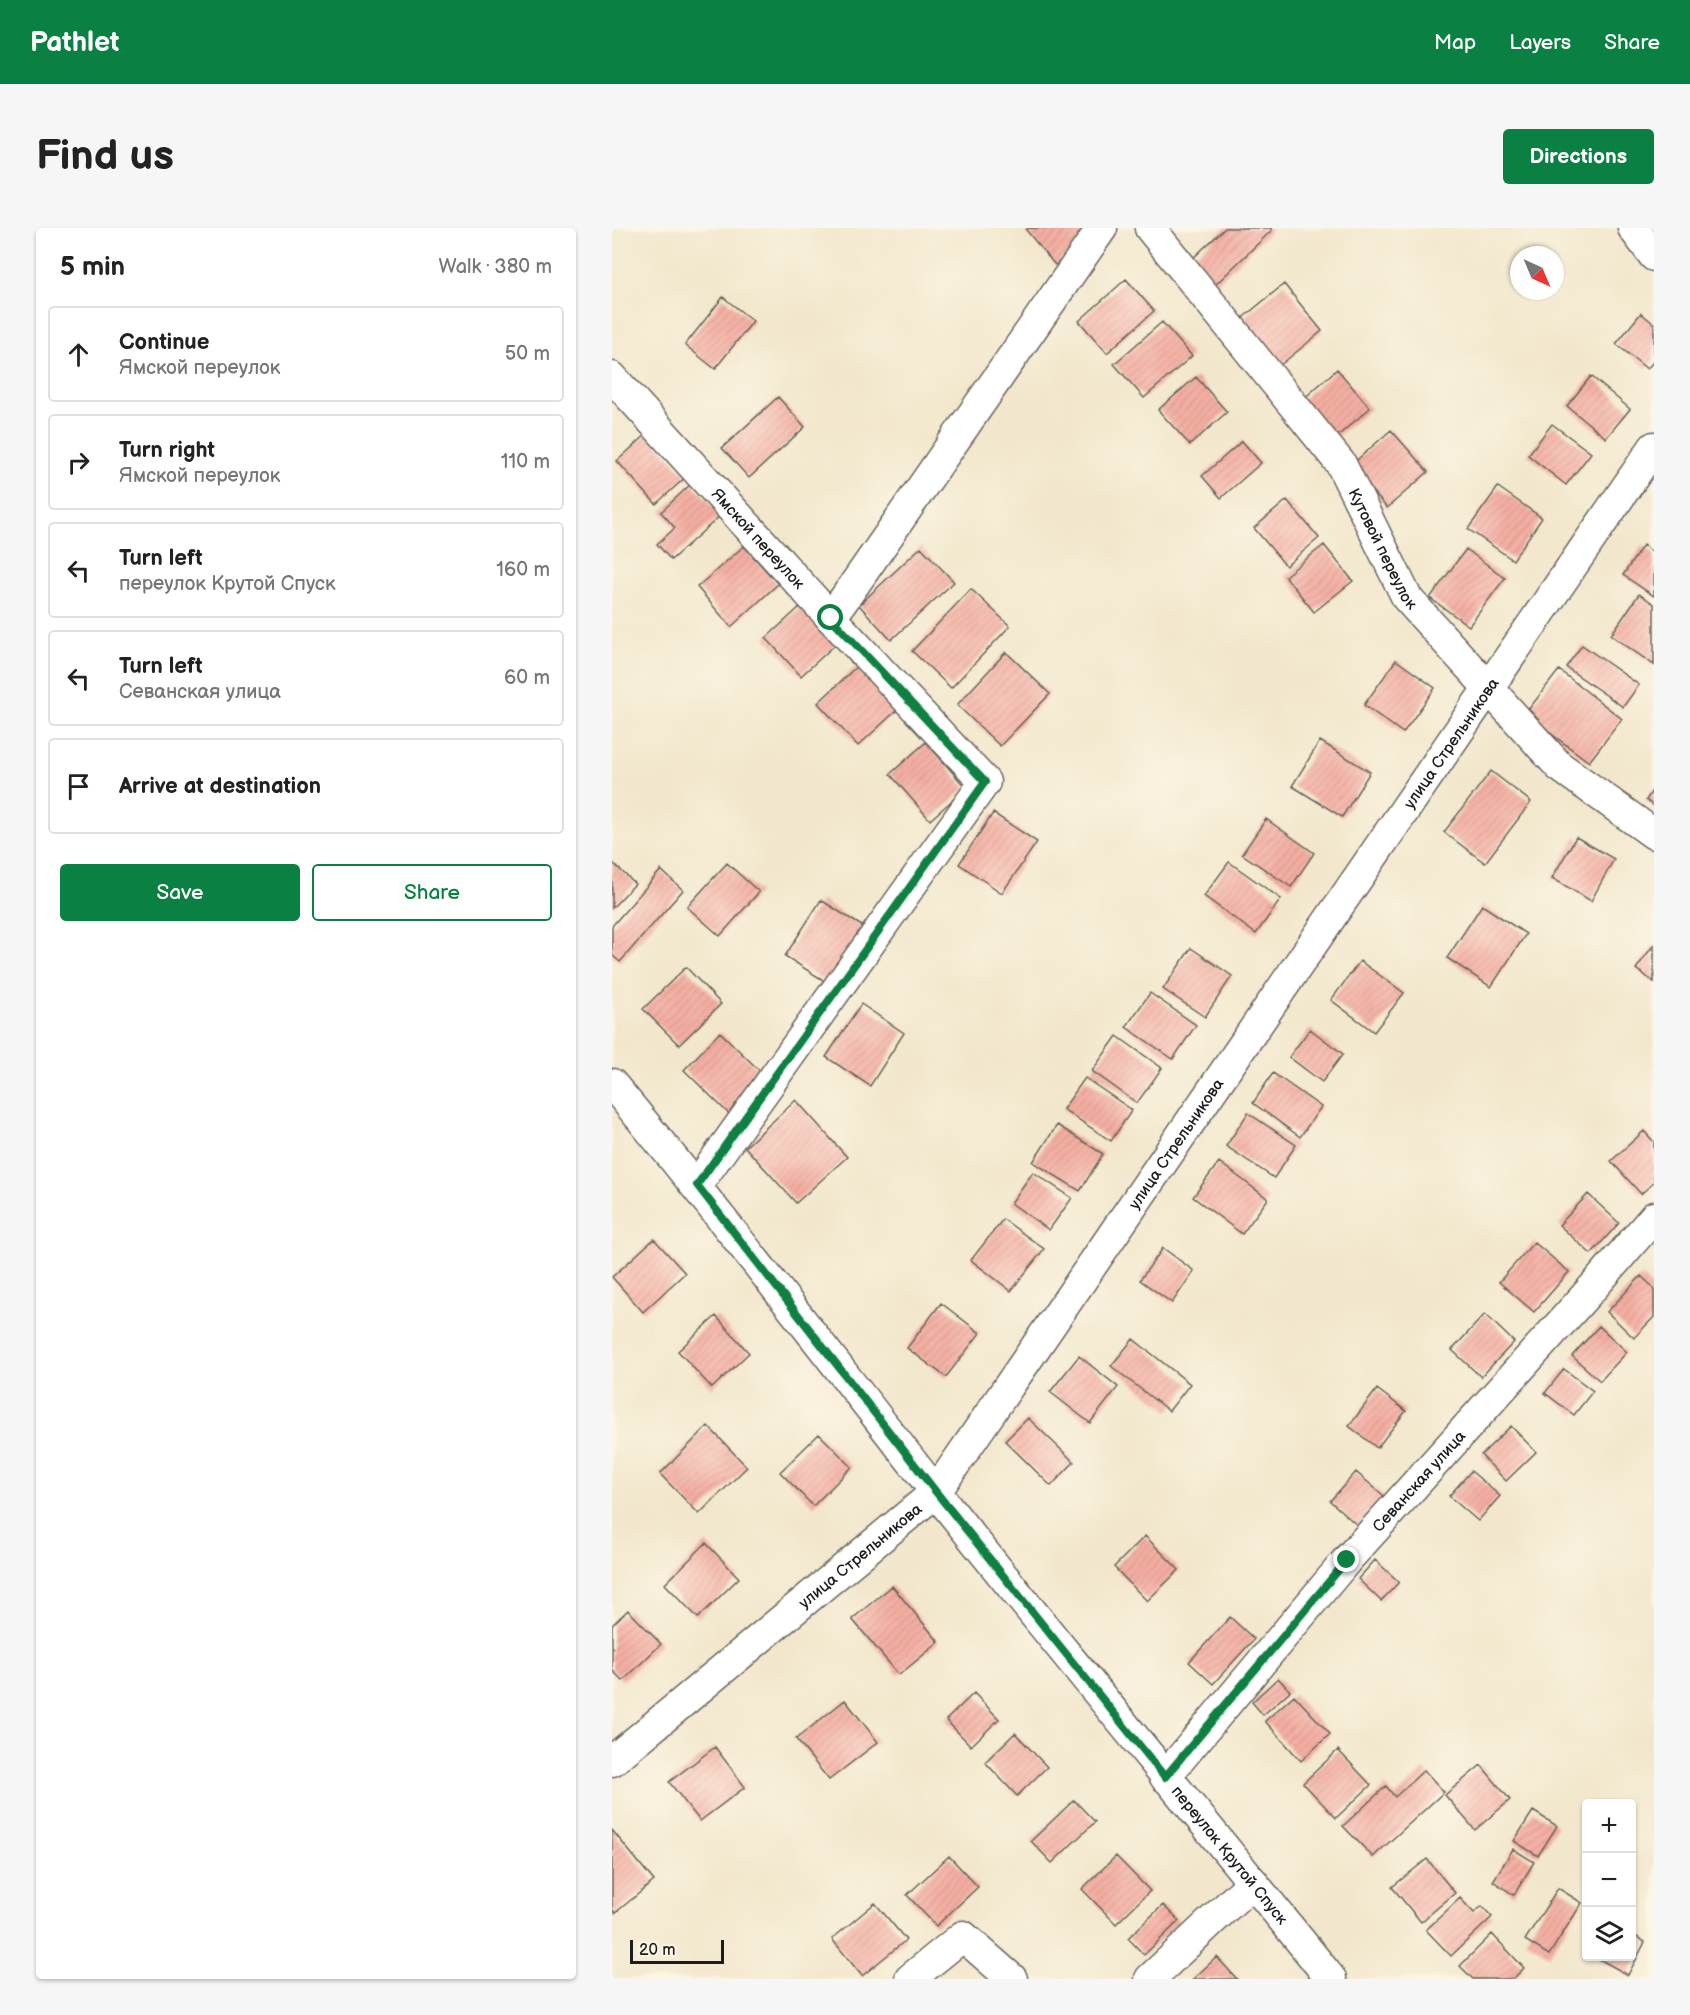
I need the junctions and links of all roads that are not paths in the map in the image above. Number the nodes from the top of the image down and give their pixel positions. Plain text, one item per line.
1 (1102, 228) edge
2 (1150, 228) edge
3 (1633, 228) edge
4 (1654, 256) edge
5 (612, 377) edge
6 (1654, 447) edge
7 (831, 618) junction
8 (1488, 687) junction
9 (1654, 834) edge
10 (612, 1084) edge
11 (697, 1185) junction
12 (1654, 1217) edge
13 (936, 1492) junction
14 (612, 1761) edge
15 (1165, 1777) junction
16 (1253, 1882) junction
17 (910, 1979) edge
18 (1012, 1979) edge
19 (1150, 1979) edge
20 (1331, 1979) edge

1 - 7 street
2 - 8 street, Кутовой переулок
3 - 4 street
5 - 7 street, Ямской переулок
6 - 8 street, улица Стрельникова
7 - 11 street, Ямской переулок
8 - 9 street, Кутовой переулок
8 - 13 street, улица Стрельникова
10 - 11 street, переулок Крутой Спуск
11 - 13 street, переулок Крутой Спуск
12 - 15 street, Севанская улица
13 - 14 street, улица Стрельникова
13 - 15 street, переулок Крутой Спуск
15 - 16 street, переулок Крутой Спуск
16 - 19 street
16 - 20 street, переулок Крутой Спуск
17 - 18 street

